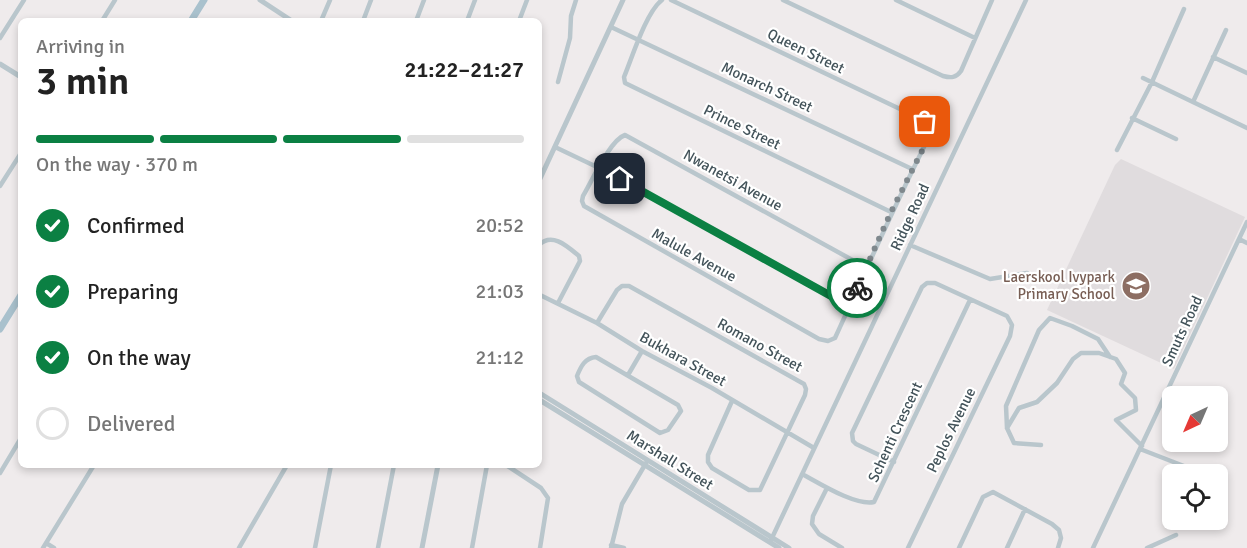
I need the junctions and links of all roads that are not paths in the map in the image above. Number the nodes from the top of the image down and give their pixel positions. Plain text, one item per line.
1 (24, 0) edge
2 (115, 0) edge
3 (204, 0) edge
4 (260, 0) edge
5 (330, 0) edge
6 (371, 0) edge
7 (424, 0) edge
8 (475, 0) edge
9 (527, 0) edge
10 (576, 0) edge
11 (623, 0) edge
12 (662, 0) edge
13 (671, 0) edge
14 (783, 0) edge
15 (896, 0) edge
16 (992, 0) edge
17 (1026, 0) edge
18 (1184, 9) dead end
19 (282, 15) junction
20 (104, 18) edge
21 (193, 18) edge
22 (280, 18) edge
23 (287, 18) edge
24 (322, 18) edge
25 (364, 18) edge
26 (417, 18) edge
27 (468, 18) edge
28 (520, 18) edge
29 (611, 27) junction
30 (1226, 30) dead end
31 (0, 38) edge
32 (975, 38) junction
33 (638, 40) junction
34 (1213, 57) junction
35 (0, 64) edge
36 (1247, 73) edge
37 (18, 75) edge
38 (1143, 78) dead end
39 (558, 82) dead end
40 (1152, 82) junction
41 (1193, 102) junction
42 (1132, 118) junction
43 (1247, 128) edge
44 (1176, 139) dead end
45 (555, 147) junction
46 (1117, 150) dead end
47 (18, 158) edge
48 (599, 168) junction
49 (912, 169) junction
50 (542, 175) edge
51 (0, 186) edge
52 (891, 212) junction
53 (1247, 222) edge
54 (1239, 240) junction
55 (542, 242) edge
56 (1247, 243) edge
57 (910, 245) junction
58 (867, 268) junction
59 (1028, 273) dead end
60 (542, 296) edge
61 (970, 300) junction
62 (18, 302) edge
63 (558, 303) junction
64 (849, 306) junction
65 (597, 323) junction
66 (0, 329) edge
67 (642, 351) junction
68 (1110, 357) junction
69 (628, 375) junction
70 (542, 395) edge
71 (542, 401) edge
72 (732, 401) junction
73 (1007, 428) junction
74 (788, 433) junction
75 (18, 443) edge
76 (1041, 445) dead end
77 (1141, 447) junction
78 (814, 448) junction
79 (894, 462) junction
80 (646, 463) junction
81 (1180, 464) edge
82 (92, 468) edge
83 (285, 468) edge
84 (331, 468) edge
85 (393, 468) edge
86 (437, 468) edge
87 (486, 468) edge
88 (511, 468) edge
89 (0, 473) edge
90 (802, 474) junction
91 (827, 488) junction
92 (1025, 509) junction
93 (1176, 535) dead end
94 (771, 540) junction
95 (44, 545) edge
96 (611, 546) edge
97 (54, 548) edge
98 (239, 548) edge
99 (315, 548) edge
100 (378, 548) edge
101 (422, 548) edge
102 (472, 548) edge
103 (540, 548) edge
104 (624, 548) edge
105 (779, 548) edge
106 (789, 548) edge
107 (842, 548) edge
108 (908, 548) edge
109 (959, 548) edge
110 (1007, 548) edge
111 (1058, 548) edge
112 (1093, 548) edge
113 (1147, 548) edge

1 - 31 street
2 - 20 street
3 - 21 main road
4 - 19 street
5 - 24 street
6 - 25 street
7 - 26 street
8 - 27 street
9 - 28 street
10 - 39 street
11 - 29 street
12 - 33 street
13 - 49 street, Queen Street
14 - 32 street
15 - 32 street
16 - 32 street
17 - 57 street, Ridge Road
18 - 40 street
19 - 22 street
19 - 23 street
29 - 33 street, Monarch Street
29 - 45 street
30 - 34 street
33 - 49 street, Monarch Street
33 - 52 street, Prince Street
34 - 36 street
34 - 41 street
35 - 37 street
38 - 40 street
40 - 41 street
40 - 42 street
41 - 43 street
42 - 44 street
42 - 46 street
45 - 48 street
45 - 50 street
47 - 51 street
48 - 58 street, Nwanetsi Avenue
48 - 64 street
48 - 64 street, Malule Avenue
49 - 52 street
52 - 58 street
53 - 54 street, Smuts Road
54 - 56 street
54 - 77 street, Smuts Road
55 - 63 street
57 - 59 street
57 - 78 street, Ridge Road
58 - 64 street
60 - 63 street, Bukhara Street
61 - 79 street, Schenti Crescent
61 - 79 street
61 - 108 street, Peplos Avenue
62 - 66 main road
63 - 65 street, Bukhara Street
65 - 67 street, Bukhara Street
65 - 74 street, Romano Street
67 - 69 street
67 - 72 street, Bukhara Street
68 - 73 street
68 - 73 street
68 - 77 street
69 - 69 street
70 - 80 street, Marshall Street
71 - 80 street, Marshall Street
72 - 74 street, Bukhara Street
72 - 74 street, Romano Street
73 - 76 street
74 - 78 street, Bukhara Street
75 - 89 street
77 - 81 street
77 - 112 street, Smuts Road
78 - 90 street, Ridge Road
79 - 91 street, Schenti Crescent
80 - 94 street, Marshall Street
80 - 96 street
82 - 95 street
83 - 98 street
84 - 99 street
85 - 100 street
86 - 101 street
87 - 102 street
88 - 103 street
90 - 91 street, Schenti Crescent
90 - 94 street, Ridge Road
91 - 107 street
92 - 109 street
92 - 110 street
92 - 111 street
93 - 113 street
94 - 105 street, Marshall Street
94 - 106 street, Marshall Street
95 - 97 street
96 - 104 street

